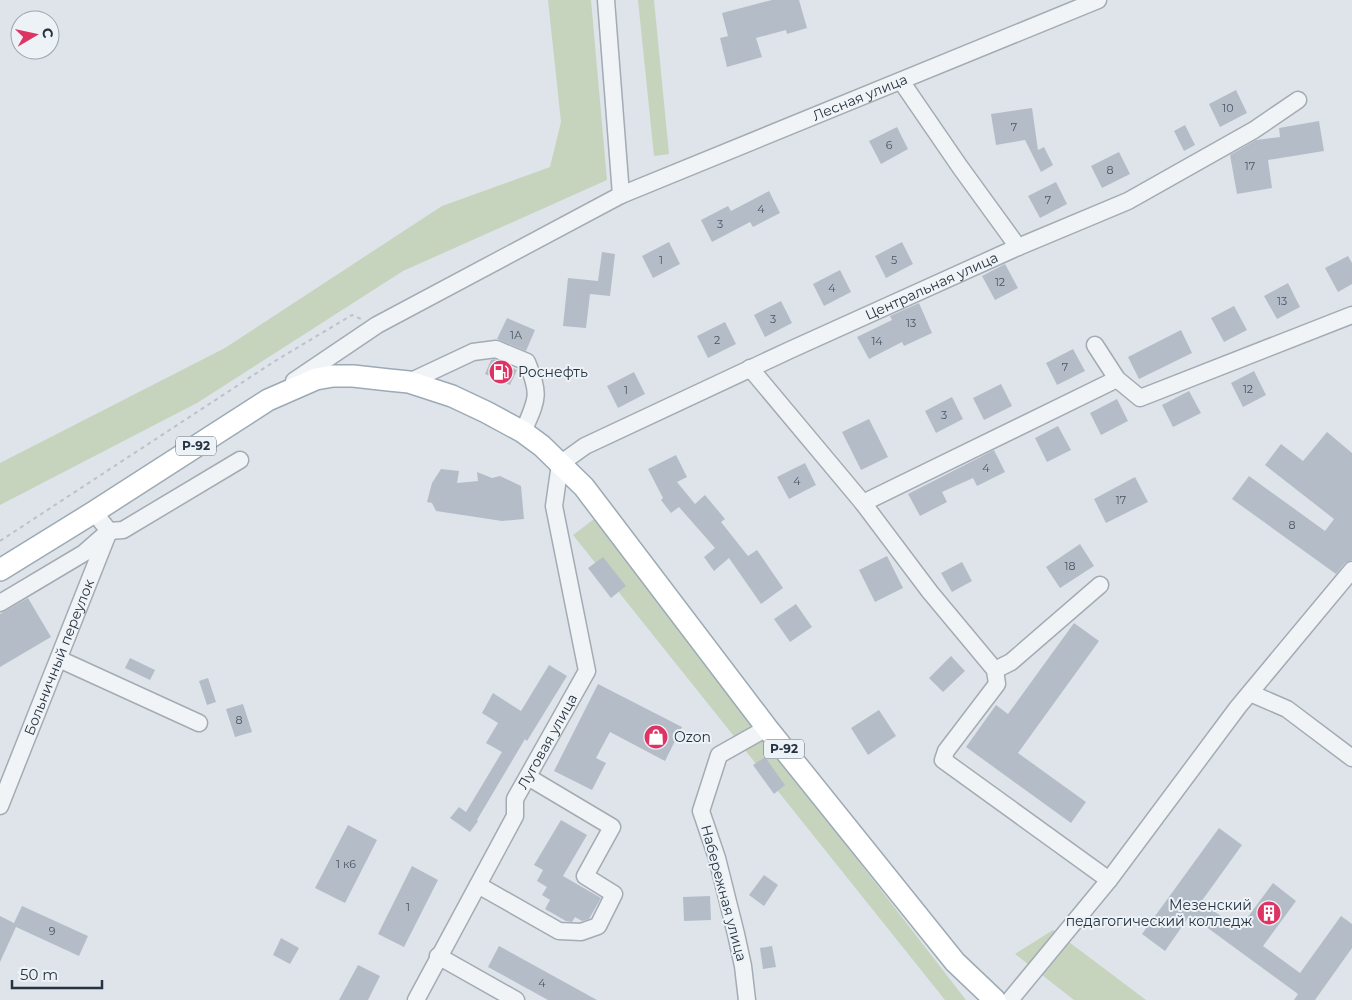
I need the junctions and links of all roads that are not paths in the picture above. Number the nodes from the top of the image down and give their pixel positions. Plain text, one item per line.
1 (606, 0) edge
2 (1098, 0) edge
3 (901, 81) junction
4 (1298, 100) dead end
5 (622, 195) junction
6 (1018, 247) junction
7 (1352, 316) edge
8 (1095, 344) dead end
9 (750, 368) junction
10 (1117, 379) junction
11 (409, 382) junction
12 (268, 400) junction
13 (523, 432) junction
14 (240, 460) dead end
15 (560, 464) junction
16 (863, 503) junction
17 (94, 512) junction
18 (109, 531) junction
19 (0, 570) edge
20 (1352, 570) edge
21 (1100, 585) dead end
22 (0, 603) edge
23 (59, 659) junction
24 (995, 670) junction
25 (1250, 693) junction
26 (199, 723) dead end
27 (767, 728) junction
28 (1352, 758) edge
29 (528, 777) junction
30 (0, 806) edge
31 (1109, 880) junction
32 (478, 885) junction
33 (438, 956) junction
34 (421, 997) edge
35 (516, 1000) edge
36 (747, 1000) edge
37 (995, 1000) edge
38 (1010, 1000) edge

1 - 5 street
2 - 3 street, Лесная улица
3 - 5 street, Лесная улица
3 - 6 street
4 - 6 street, Центральная улица
5 - 12 street, Лесная улица
6 - 9 street, Центральная улица
7 - 10 street
8 - 10 street
9 - 15 street, Центральная улица
9 - 16 street
10 - 16 street
11 - 12 main road, Р-92
11 - 13 main road, Р-92
11 - 13 street
12 - 17 main road, Р-92
13 - 15 main road, Р-92
14 - 18 street
15 - 27 main road, Р-92
15 - 29 street, Луговая улица
16 - 24 street
17 - 18 street
17 - 19 main road, Р-92
18 - 22 street
18 - 23 street, Больничный переулок
20 - 25 street
21 - 24 street
23 - 26 street
23 - 30 street, Больничный переулок
24 - 31 street
25 - 28 street
25 - 31 street
27 - 36 street, Набережная улица
27 - 37 main road, Р-92
29 - 32 street, Луговая улица
29 - 32 street
31 - 38 street
32 - 33 street, Луговая улица
33 - 34 street, Луговая улица
33 - 35 street

